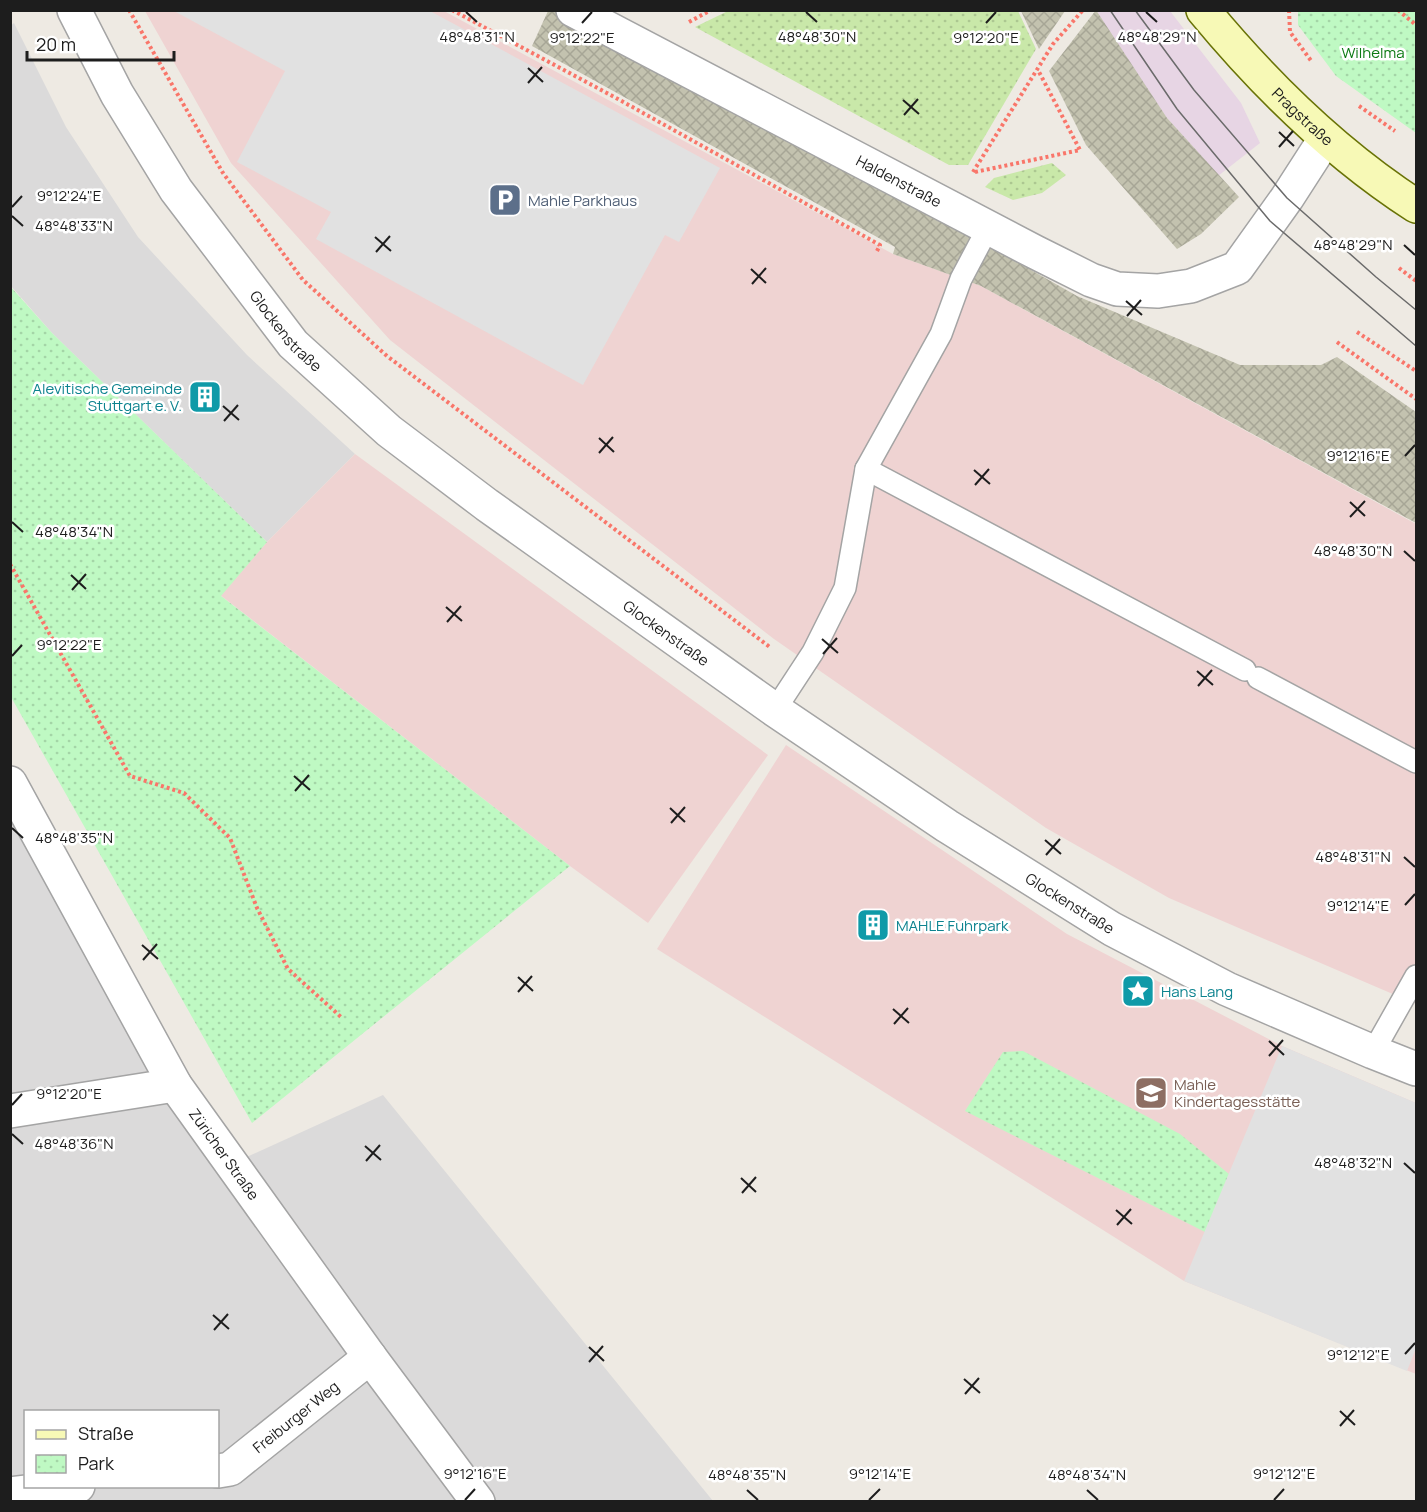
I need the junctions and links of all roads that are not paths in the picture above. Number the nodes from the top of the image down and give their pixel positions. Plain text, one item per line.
1 (74, 10) edge
2 (573, 10) edge
3 (1203, 10) edge
4 (1325, 139) junction
5 (1416, 206) edge
6 (988, 228) junction
7 (866, 469) junction
8 (775, 710) junction
9 (1416, 762) edge
10 (10, 783) edge
11 (1416, 976) edge
12 (1373, 1052) junction
13 (1416, 1070) edge
14 (175, 1085) junction
15 (10, 1112) edge
16 (370, 1357) junction
17 (219, 1471) edge
18 (61, 1488) edge
19 (10, 1494) edge
20 (478, 1502) edge

1 - 8 street, Glockenstraße
2 - 6 street, Haldenstraße
3 - 4 main road, Pragstraße
4 - 5 main road, Pragstraße
4 - 6 street, Haldenstraße
6 - 7 lane
7 - 8 lane
7 - 9 lane
8 - 12 street, Glockenstraße
10 - 14 street, Züricher Straße
11 - 12 lane
12 - 13 street, Glockenstraße
14 - 15 street
14 - 16 street, Züricher Straße
16 - 17 street, Freiburger Weg
16 - 20 street, Züricher Straße
18 - 19 street

